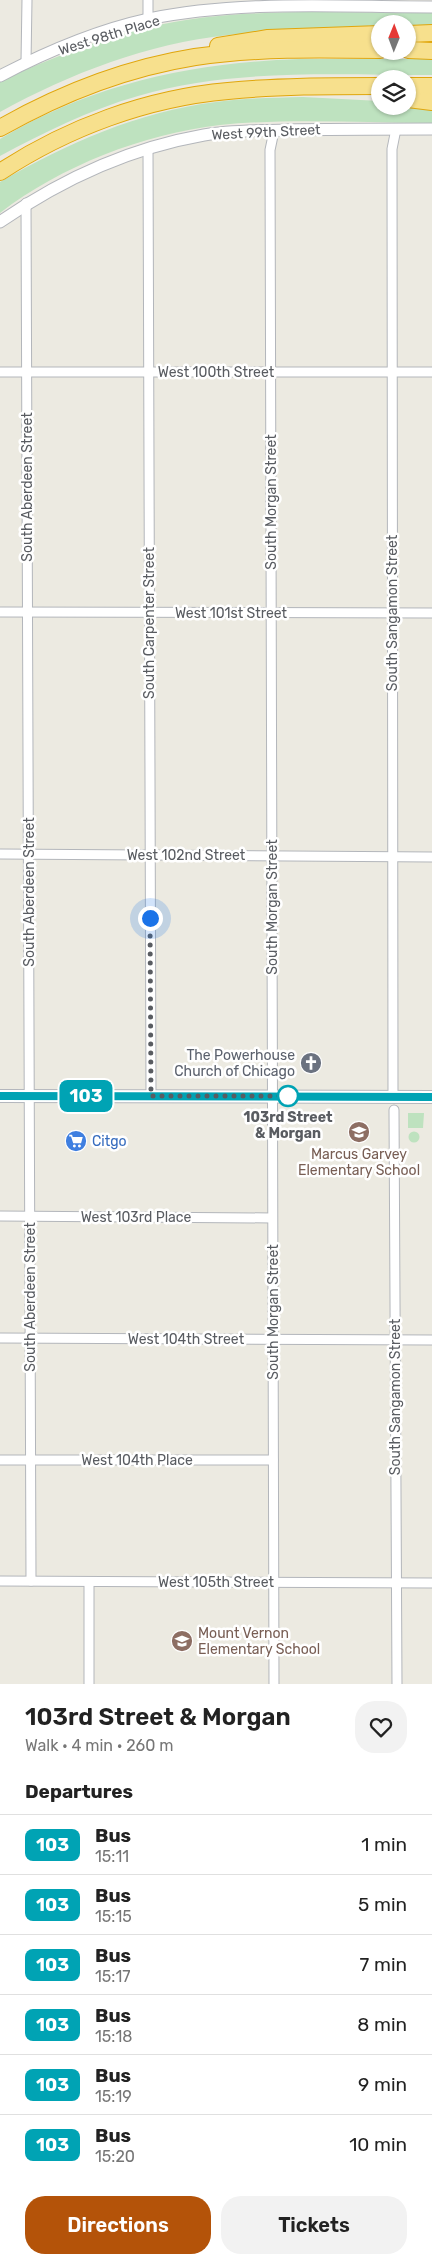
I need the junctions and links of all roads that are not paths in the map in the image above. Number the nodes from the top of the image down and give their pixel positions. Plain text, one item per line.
1 (26, 0) edge
2 (148, 0) edge
3 (271, 3) edge
4 (390, 4) edge
5 (432, 7) edge
6 (148, 20) junction
7 (432, 33) edge
8 (371, 34) edge
9 (416, 34) edge
10 (371, 50) edge
11 (416, 50) edge
12 (432, 51) edge
13 (194, 58) junction
14 (26, 62) junction
15 (0, 76) edge
16 (333, 86) junction
17 (371, 86) edge
18 (416, 86) edge
19 (432, 86) edge
20 (371, 94) edge
21 (416, 100) edge
22 (432, 102) edge
23 (0, 128) edge
24 (396, 129) junction
25 (432, 129) edge
26 (274, 131) junction
27 (148, 149) junction
28 (0, 172) edge
29 (26, 203) junction
30 (0, 222) edge
31 (0, 372) edge
32 (27, 372) junction
33 (149, 372) junction
34 (271, 372) junction
35 (391, 372) junction
36 (432, 372) edge
37 (0, 612) edge
38 (28, 612) junction
39 (149, 612) junction
40 (271, 613) junction
41 (392, 613) junction
42 (432, 613) edge
43 (0, 854) edge
44 (28, 854) junction
45 (150, 855) junction
46 (272, 856) junction
47 (392, 856) junction
48 (432, 857) edge
49 (0, 1096) edge
50 (29, 1096) junction
51 (151, 1096) junction
52 (272, 1096) junction
53 (393, 1097) junction
54 (432, 1097) edge
55 (394, 1110) dead end
56 (0, 1216) edge
57 (30, 1216) junction
58 (272, 1218) junction
59 (0, 1338) edge
60 (30, 1338) junction
61 (272, 1340) junction
62 (395, 1340) junction
63 (432, 1340) edge
64 (0, 1460) edge
65 (31, 1460) junction
66 (273, 1460) junction
67 (0, 1581) edge
68 (31, 1581) junction
69 (89, 1582) junction
70 (274, 1582) junction
71 (396, 1583) junction
72 (432, 1583) edge
73 (89, 1684) edge
74 (274, 1684) edge
75 (397, 1684) edge

1 - 14 street
2 - 6 street
3 - 4 street, West 98th Place
3 - 6 street, West 98th Place
4 - 5 street, West 98th Place
6 - 14 street, West 98th Place
7 - 9 highway
8 - 13 highway
10 - 13 highway
11 - 12 highway
13 - 23 highway
14 - 15 street, West 98th Place
16 - 17 highway
16 - 20 highway
16 - 28 highway
18 - 19 highway
21 - 22 highway
24 - 25 street, West 99th Street
24 - 26 street, West 99th Street
24 - 35 street, South Sangamon Street
26 - 27 street, West 99th Street
26 - 34 street, South Morgan Street
27 - 29 street, West 99th Street
27 - 33 street, South Carpenter Street
29 - 30 street, West 99th Street
29 - 32 street, South Aberdeen Street
31 - 32 street, West 100th Street
32 - 33 street, West 100th Street
32 - 38 street, South Aberdeen Street
33 - 34 street, West 100th Street
33 - 39 street, South Carpenter Street
34 - 35 street, West 100th Street
34 - 40 street, South Morgan Street
35 - 36 street, West 100th Street
35 - 41 street, South Sangamon Street
37 - 38 street, West 101st Street
38 - 39 street, West 101st Street
38 - 44 street, South Aberdeen Street
39 - 40 street, West 101st Street
39 - 45 street, South Carpenter Street
40 - 41 street, West 101st Street
40 - 46 street, South Morgan Street
41 - 42 street, West 101st Street
41 - 47 street, South Sangamon Street
43 - 44 street, West 102nd Street
44 - 45 street, West 102nd Street
44 - 50 street, South Aberdeen Street
45 - 46 street, West 102nd Street
45 - 51 street, South Carpenter Street
46 - 47 street, West 102nd Street
46 - 52 street, South Morgan Street
47 - 48 street, West 102nd Street
47 - 53 street, South Sangamon Street
49 - 50 main road
50 - 51 main road
50 - 57 street, South Aberdeen Street
51 - 52 main road
52 - 53 main road
52 - 58 street, South Morgan Street
53 - 54 main road
55 - 62 street, South Sangamon Street
56 - 57 street, West 103rd Place
57 - 58 street, West 103rd Place
57 - 60 street, South Aberdeen Street
58 - 61 street, South Morgan Street
59 - 60 street, West 104th Street
60 - 61 street, West 104th Street
60 - 65 street, South Aberdeen Street
61 - 62 street, West 104th Street
61 - 66 street, South Morgan Street
62 - 63 street, West 104th Street
62 - 71 street, South Sangamon Street
64 - 65 street, West 104th Place
65 - 66 street, West 104th Place
65 - 68 street, South Aberdeen Street
66 - 70 street, South Morgan Street
67 - 68 street, West 105th Street
68 - 69 street, West 105th Street
69 - 70 street, West 105th Street
69 - 73 street
70 - 71 street, West 105th Street
70 - 74 street, South Morgan Street
71 - 72 street, West 105th Street
71 - 75 street, South Sangamon Street

